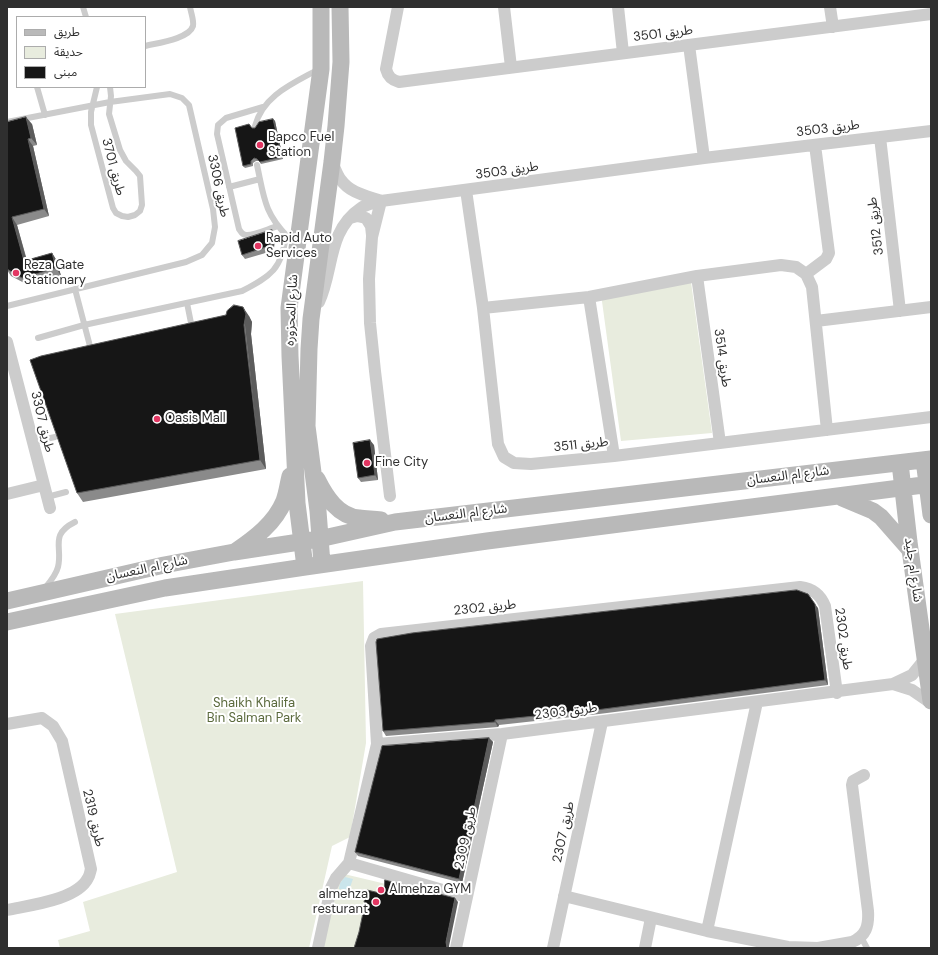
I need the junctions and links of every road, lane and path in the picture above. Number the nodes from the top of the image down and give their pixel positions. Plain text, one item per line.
1 (190, 7) edge
2 (322, 7) edge
3 (340, 7) edge
4 (398, 7) edge
5 (504, 7) edge
6 (618, 7) edge
7 (830, 7) edge
8 (931, 14) edge
9 (833, 27) junction
10 (689, 44) junction
11 (146, 46) edge
12 (623, 53) junction
13 (511, 67) junction
14 (320, 68) junction
15 (37, 88) edge
16 (97, 88) edge
17 (110, 88) edge
18 (110, 102) junction
19 (92, 106) junction
20 (263, 107) junction
21 (45, 115) junction
22 (7, 122) edge
23 (255, 126) edge
24 (931, 131) edge
25 (880, 137) junction
26 (816, 145) junction
27 (704, 158) junction
28 (332, 162) junction
29 (257, 165) dead end
30 (260, 179) junction
31 (229, 187) junction
32 (466, 190) junction
33 (381, 201) junction
34 (350, 218) junction
35 (278, 226) junction
36 (372, 237) junction
37 (291, 240) junction
38 (806, 274) junction
39 (697, 276) junction
40 (75, 290) junction
41 (589, 296) junction
42 (187, 303) junction
43 (7, 306) edge
44 (931, 307) edge
45 (483, 308) junction
46 (900, 311) junction
47 (311, 319) junction
48 (816, 321) junction
49 (84, 325) junction
50 (192, 328) edge
51 (38, 338) dead end
52 (7, 342) edge
53 (91, 350) edge
54 (931, 417) edge
55 (827, 430) junction
56 (55, 437) edge
57 (32, 442) junction
58 (720, 443) junction
59 (294, 452) junction
60 (614, 456) junction
61 (927, 459) edge
62 (900, 463) junction
63 (313, 470) junction
64 (44, 485) junction
65 (929, 485) edge
66 (903, 489) junction
67 (66, 492) dead end
68 (7, 494) edge
69 (390, 496) dead end
70 (838, 497) junction
71 (49, 503) joint
72 (931, 514) edge
73 (75, 522) dead end
74 (395, 522) junction
75 (319, 540) junction
76 (302, 542) junction
77 (910, 550) junction
78 (234, 552) junction
79 (314, 566) junction
80 (42, 593) junction
81 (7, 601) edge
82 (7, 622) edge
83 (925, 659) junction
84 (893, 684) junction
85 (837, 692) junction
86 (757, 702) junction
87 (931, 702) edge
88 (602, 722) junction
89 (7, 724) edge
90 (502, 734) junction
91 (377, 744) junction
92 (864, 775) dead end
93 (349, 863) junction
94 (564, 896) junction
95 (467, 897) junction
96 (7, 910) edge
97 (651, 918) junction
98 (707, 931) junction
99 (861, 937) junction
100 (834, 947) edge
101 (318, 948) edge
102 (456, 948) edge
103 (553, 948) edge
104 (645, 948) edge
105 (867, 948) edge

1 - 11 lane
2 - 14 main road, شارع المحزوره
3 - 28 main road, شارع المحزوره
4 - 13 street, طريق 3501
5 - 13 street
6 - 12 street
7 - 9 street
8 - 9 street, طريق 3501
9 - 10 street, طريق 3501
10 - 12 street, طريق 3501
10 - 27 street
12 - 13 street, طريق 3501
14 - 20 lane
14 - 37 main road, شارع المحزوره
15 - 21 lane
16 - 19 lane, طريق 3701
17 - 18 lane, طريق 3701
18 - 19 lane, طريق 3306
18 - 19 lane, طريق 3701
18 - 40 lane, طريق 3306
19 - 21 lane, طريق 3306
20 - 23 lane
20 - 31 lane
21 - 22 lane, طريق 3306
24 - 25 street, طريق 3503
25 - 26 street, طريق 3503
25 - 46 street, طريق 3512
26 - 27 street, طريق 3503
26 - 38 street
27 - 32 street, طريق 3503
28 - 33 street
28 - 47 main road, شارع المحزوره
29 - 30 lane
30 - 31 lane
30 - 35 lane
31 - 35 lane
32 - 33 street, طريق 3503
32 - 45 street, طريق 3511
33 - 34 street
33 - 36 street
34 - 36 street
34 - 47 street
35 - 37 lane
36 - 69 street
37 - 42 lane
37 - 59 main road, شارع المحزوره
38 - 39 street
38 - 48 street
39 - 41 street
39 - 58 street, طريق 3514
40 - 43 lane, طريق 3306
40 - 49 lane
41 - 45 street
41 - 60 street
42 - 49 lane
42 - 50 lane
44 - 46 street
45 - 60 street, طريق 3511
46 - 48 street
47 - 63 main road, شارع المحزوره
48 - 55 street
49 - 51 lane
49 - 53 lane
52 - 57 street, طريق 3307
54 - 55 street, طريق 3511
55 - 58 street, طريق 3511
56 - 57 lane
57 - 64 street, طريق 3307
58 - 60 street, طريق 3511
59 - 76 main road, شارع المحزوره
59 - 78 main road
61 - 62 main road, شارع ام النعسان
61 - 65 main road
62 - 66 main road, شارع ام جليد
62 - 74 main road, شارع ام النعسان
63 - 74 main road
63 - 75 main road, شارع المحزوره
64 - 68 street
64 - 71 street, طريق 3307
65 - 66 main road, شارع ام النعسان
65 - 72 main road
66 - 70 main road, شارع ام النعسان
66 - 77 main road, شارع ام جليد
67 - 71 lane
70 - 77 main road
70 - 79 main road, شارع ام النعسان
73 - 80 lane
74 - 75 main road, شارع ام النعسان
75 - 76 main road, شارع ام النعسان
75 - 79 main road, شارع المحزوره
76 - 78 main road, شارع ام النعسان
76 - 79 main road, شارع المحزوره
77 - 83 main road, شارع ام جليد
78 - 80 main road, شارع ام النعسان
79 - 82 main road, شارع ام النعسان
80 - 81 main road, شارع ام النعسان
83 - 84 street, طريق 2303
83 - 87 main road, شارع ام جليد
84 - 85 street, طريق 2303
84 - 87 street, طريق 2303
85 - 86 street, طريق 2303
85 - 91 street, طريق 2302
86 - 88 street, طريق 2303
86 - 98 street
88 - 90 street, طريق 2303
88 - 94 street, طريق 2307
89 - 96 street, طريق 2319
90 - 91 street, طريق 2303
90 - 95 street, طريق 2309
91 - 93 street, طريق 2302
92 - 99 street
93 - 95 street
93 - 101 street, طريق 2302
94 - 97 street
94 - 103 street, طريق 2307
95 - 102 street, طريق 2309
97 - 98 street
97 - 104 street
98 - 100 street
99 - 100 street
99 - 105 lane

